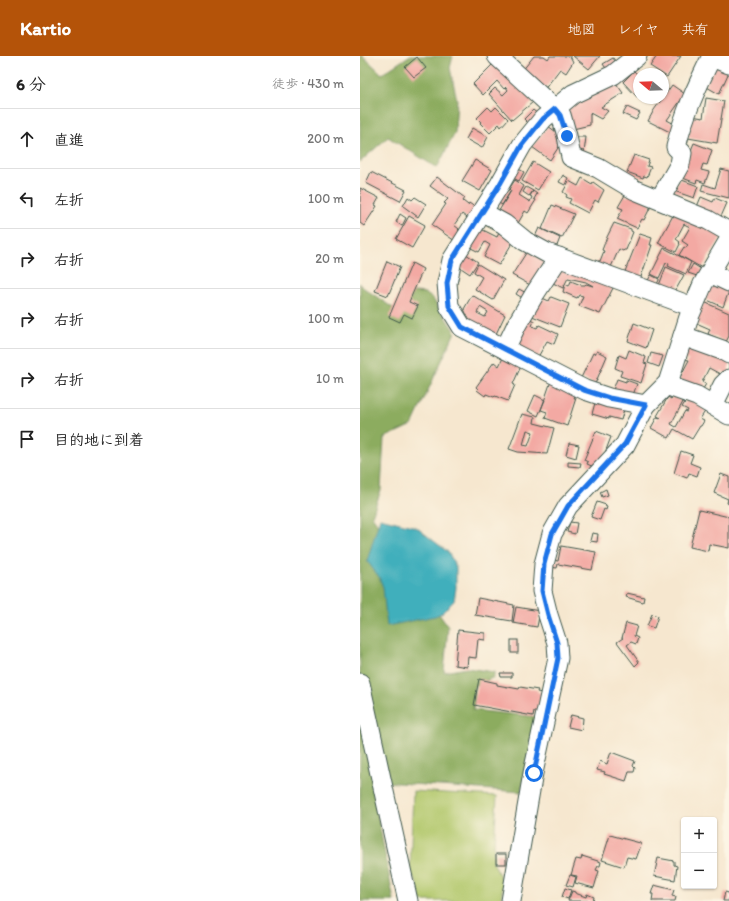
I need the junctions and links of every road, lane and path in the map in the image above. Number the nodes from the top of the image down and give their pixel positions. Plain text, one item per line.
1 (497, 56) edge
2 (636, 56) edge
3 (712, 56) edge
4 (729, 64) edge
5 (555, 109) junction
6 (660, 200) junction
7 (482, 212) junction
8 (729, 232) edge
9 (729, 240) edge
10 (559, 257) junction
11 (710, 273) junction
12 (729, 282) edge
13 (694, 307) junction
14 (683, 336) junction
15 (505, 349) junction
16 (729, 354) edge
17 (729, 379) edge
18 (666, 385) junction
19 (646, 405) junction
20 (721, 410) edge
21 (360, 683) edge
22 (408, 901) edge
23 (511, 901) edge

1 - 5 street
2 - 5 street
3 - 4 street
3 - 6 street
5 - 6 street
5 - 7 street
6 - 8 street
7 - 10 street
7 - 15 street
9 - 11 street
10 - 13 street
10 - 15 street
11 - 12 street
11 - 13 street
13 - 14 street
14 - 16 street
14 - 18 street
15 - 19 street
17 - 20 street
18 - 19 street
18 - 20 street
19 - 23 street
21 - 22 street

